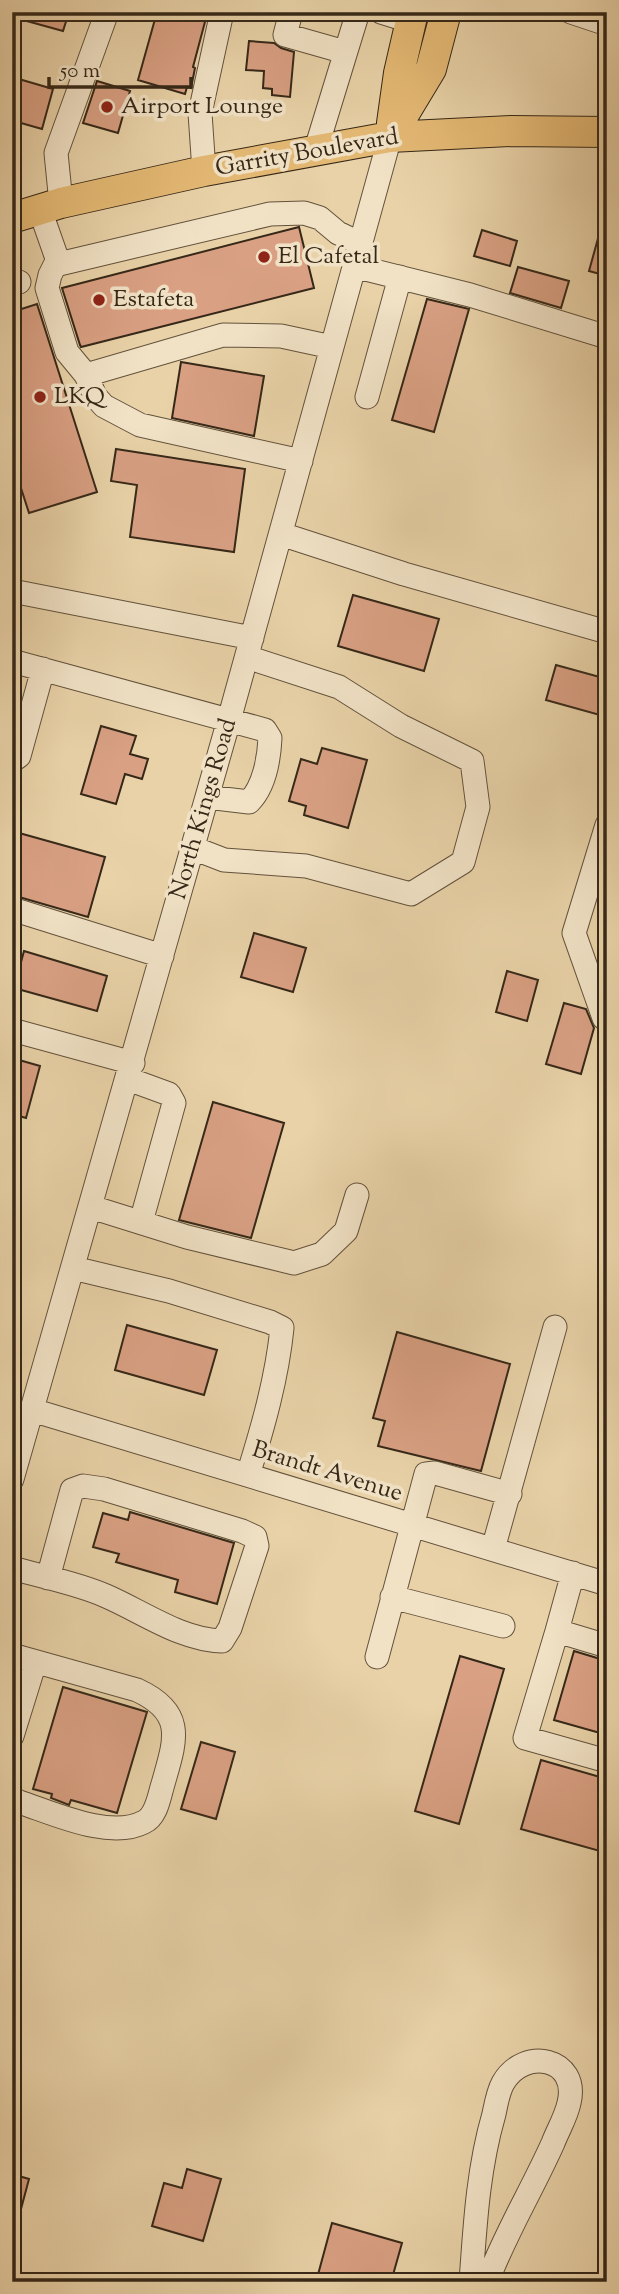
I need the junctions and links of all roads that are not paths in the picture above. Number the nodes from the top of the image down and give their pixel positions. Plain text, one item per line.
1 (107, 12) edge
2 (222, 12) edge
3 (291, 12) edge
4 (358, 12) edge
5 (381, 12) edge
6 (446, 12) edge
7 (571, 12) edge
8 (412, 17) edge
9 (607, 24) edge
10 (345, 52) junction
11 (607, 132) edge
12 (390, 137) junction
13 (316, 149) junction
14 (204, 171) junction
15 (37, 210) edge
16 (357, 255) junction
17 (59, 264) junction
18 (400, 277) junction
19 (607, 337) edge
20 (332, 347) junction
21 (86, 375) junction
22 (367, 397) dead end
23 (301, 461) junction
24 (281, 534) junction
25 (12, 591) edge
26 (607, 632) edge
27 (249, 648) junction
28 (12, 661) edge
29 (43, 669) junction
30 (229, 720) junction
31 (12, 761) edge
32 (207, 797) junction
33 (607, 825) edge
34 (193, 848) junction
35 (12, 909) edge
36 (162, 956) junction
37 (604, 1018) dead end
38 (12, 1030) edge
39 (130, 1071) junction
40 (357, 1195) dead end
41 (91, 1207) junction
42 (141, 1222) junction
43 (73, 1268) junction
44 (555, 1327) dead end
45 (32, 1410) junction
46 (247, 1475) junction
47 (12, 1479) edge
48 (510, 1494) junction
49 (411, 1524) junction
50 (493, 1549) junction
51 (12, 1568) edge
52 (573, 1573) junction
53 (48, 1578) junction
54 (607, 1584) edge
55 (392, 1597) junction
56 (503, 1626) dead end
57 (556, 1631) junction
58 (607, 1646) edge
59 (12, 1655) edge
60 (377, 1657) dead end
61 (35, 1662) junction
62 (12, 1736) edge
63 (607, 1761) edge
64 (12, 1798) edge
65 (471, 2282) edge
66 (487, 2282) edge

1 - 15 street
2 - 14 street
3 - 10 street
4 - 10 street
5 - 8 street
6 - 12 main road, North Kings Road
7 - 9 street
8 - 12 main road, North Kings Road
10 - 13 street
11 - 12 main road, Garrity Boulevard
12 - 13 main road, Garrity Boulevard
12 - 16 street, North Kings Road
13 - 14 main road, Garrity Boulevard
14 - 15 main road, Garrity Boulevard
15 - 17 street
16 - 17 street
16 - 18 street
16 - 20 street, North Kings Road
17 - 21 street
18 - 19 street
18 - 22 street
20 - 21 street
20 - 23 street, North Kings Road
21 - 23 street
23 - 24 street, North Kings Road
24 - 26 street
24 - 27 street, North Kings Road
25 - 27 street
27 - 30 street, North Kings Road
27 - 34 street
28 - 29 street
29 - 30 street
29 - 31 street
30 - 32 street, North Kings Road
30 - 32 street
32 - 34 street, North Kings Road
33 - 37 street
34 - 36 street, North Kings Road
35 - 36 street
36 - 39 street, North Kings Road
38 - 39 street
39 - 41 street, North Kings Road
39 - 42 street
40 - 42 street
41 - 42 street
41 - 43 street, North Kings Road
43 - 45 street, North Kings Road
43 - 46 street
44 - 48 street
45 - 46 street, Brandt Avenue
45 - 47 street, North Kings Road
46 - 49 street, Brandt Avenue
48 - 49 street
48 - 50 street
49 - 50 street, Brandt Avenue
49 - 55 street
50 - 52 street, Brandt Avenue
51 - 53 street
52 - 54 street, Brandt Avenue
52 - 57 street
53 - 53 street
55 - 56 street
55 - 60 street
57 - 58 street
57 - 63 street
59 - 61 street
61 - 62 street
61 - 64 street
65 - 66 street

